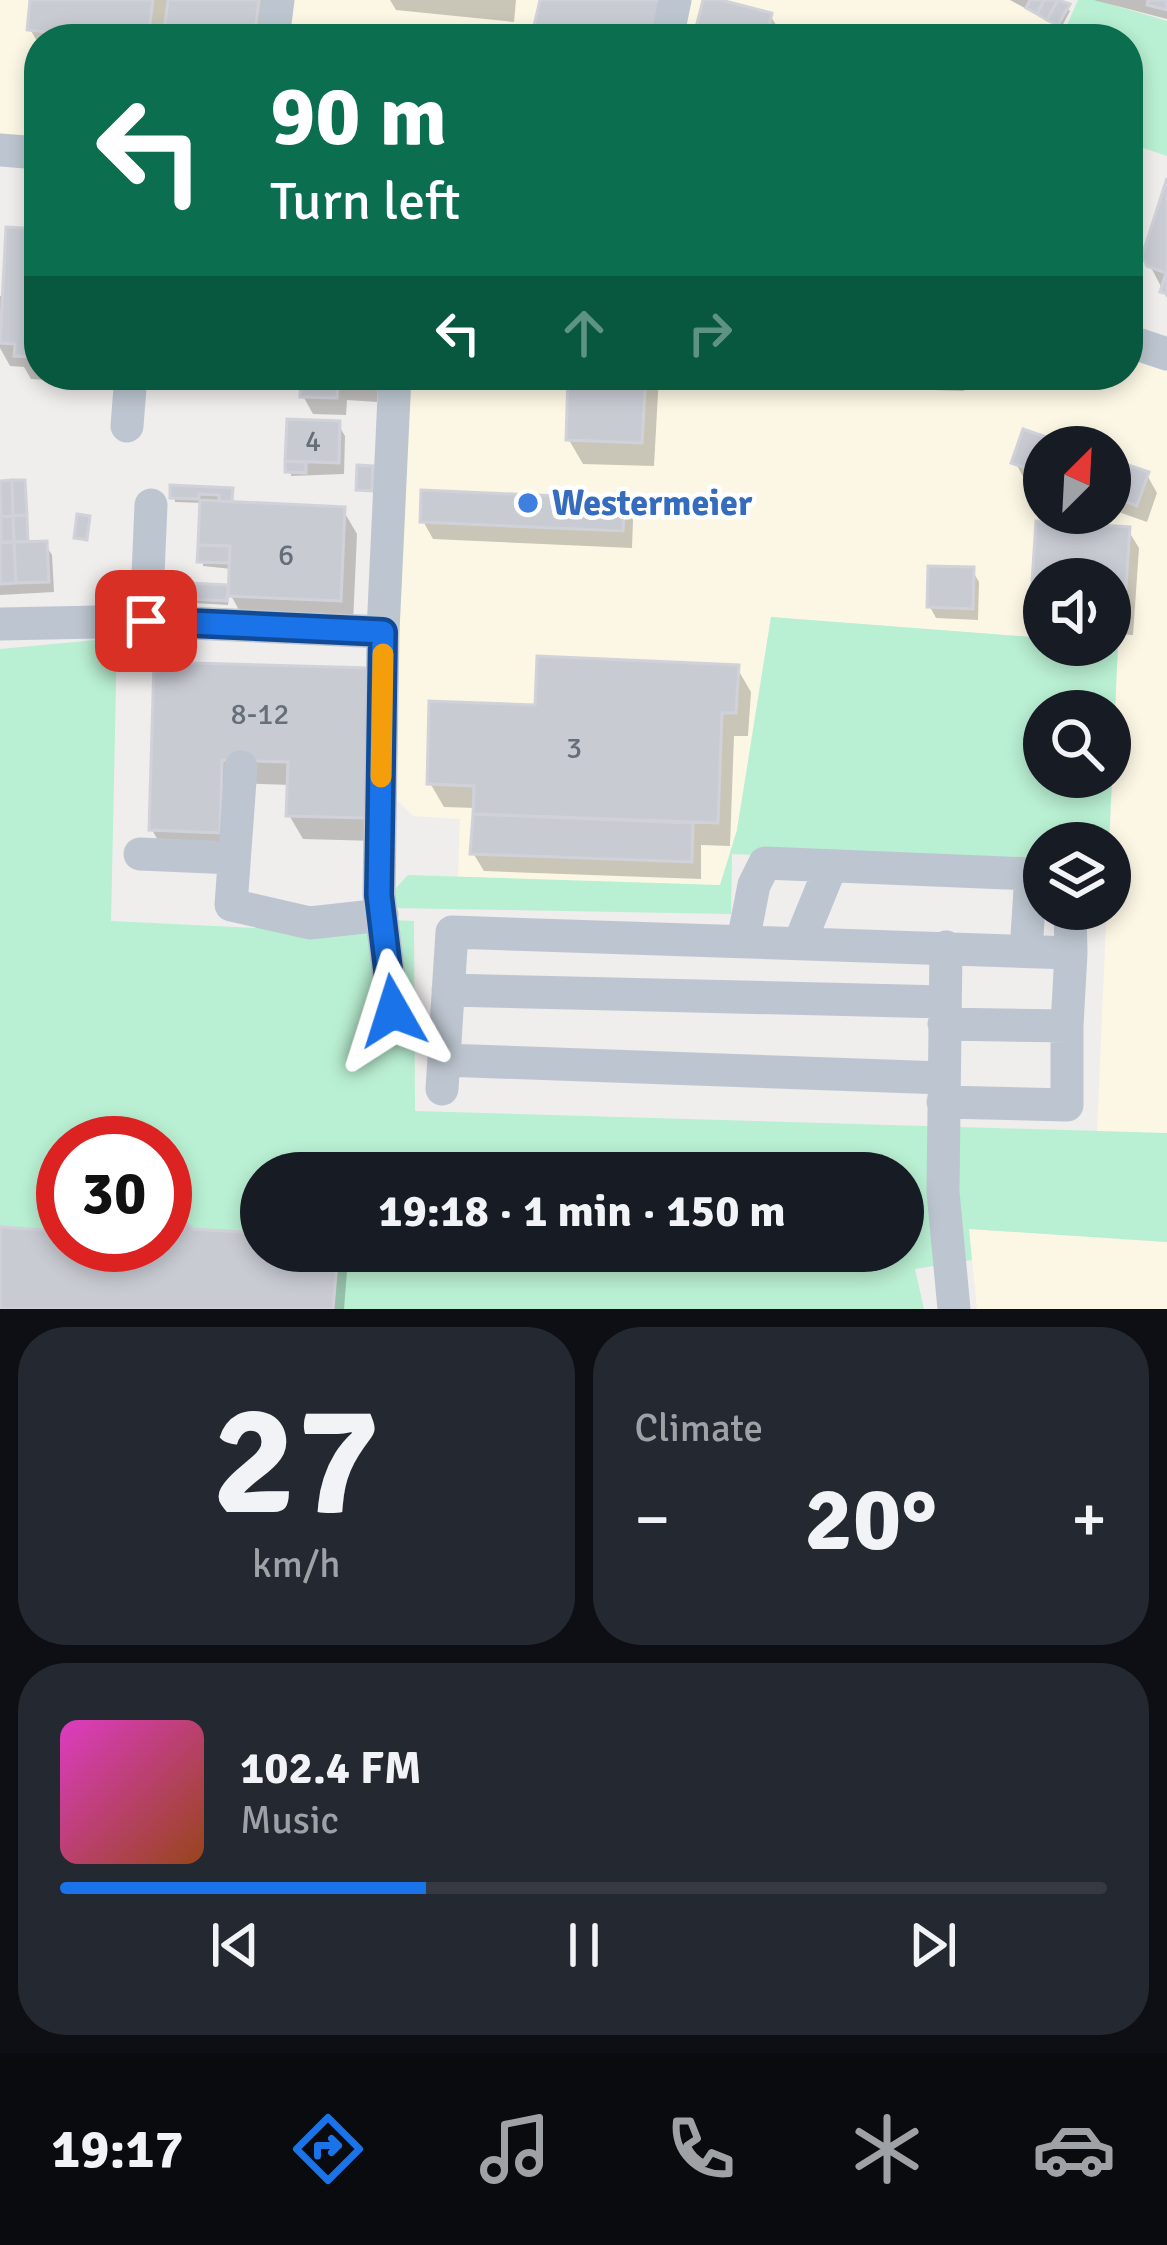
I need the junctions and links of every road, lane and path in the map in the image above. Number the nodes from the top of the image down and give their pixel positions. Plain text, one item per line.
1 (129, 390) edge
2 (394, 390) edge
3 (127, 426) dead end
4 (151, 505) dead end
5 (146, 621) junction
6 (0, 624) edge
7 (383, 632) junction
8 (241, 767) dead end
9 (140, 854) dead end
10 (233, 858) junction
11 (831, 866) junction
12 (1023, 878) edge
13 (382, 915) junction
14 (1029, 930) edge
15 (1071, 930) edge
16 (743, 940) junction
17 (800, 942) junction
18 (946, 947) junction
19 (1026, 951) junction
20 (1072, 953) junction
21 (448, 1001) junction
22 (944, 1013) junction
23 (1067, 1026) junction
24 (943, 1104) junction
25 (954, 1309) edge

1 - 3 street
2 - 7 street
4 - 5 street
5 - 6 street
5 - 7 street
7 - 13 street
8 - 10 street
9 - 10 street
10 - 13 street
11 - 12 street
11 - 16 street
11 - 17 street
13 - 21 street
14 - 19 street
15 - 20 street
16 - 17 street
16 - 21 street
17 - 18 street
18 - 19 street
18 - 22 street
19 - 20 street
20 - 23 street
21 - 22 street
21 - 24 street
22 - 23 street
22 - 24 street
23 - 24 street
24 - 25 street

